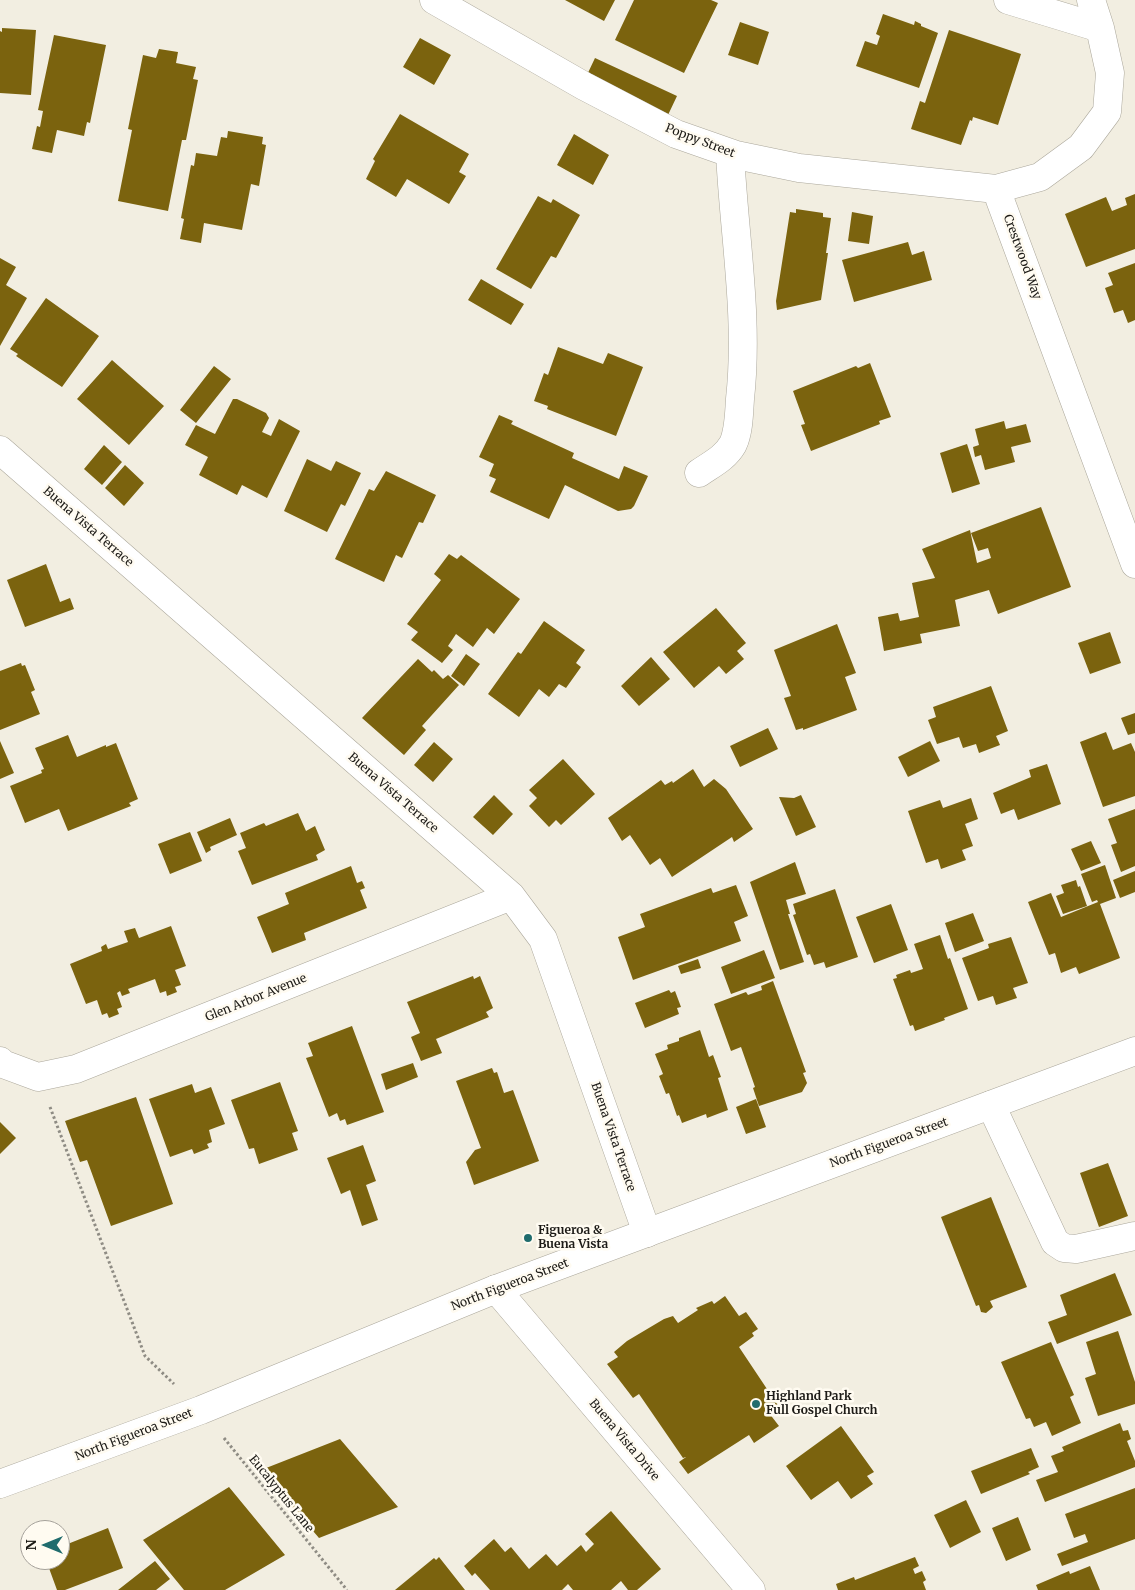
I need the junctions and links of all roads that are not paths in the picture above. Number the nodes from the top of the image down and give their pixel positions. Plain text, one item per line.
1 (434, 0) edge
2 (1008, 0) edge
3 (1091, 0) edge
4 (1100, 28) junction
5 (730, 153) junction
6 (996, 189) junction
7 (0, 450) edge
8 (699, 473) dead end
9 (1135, 564) edge
10 (511, 896) junction
11 (1135, 1052) edge
12 (0, 1061) edge
13 (991, 1105) junction
14 (647, 1233) junction
15 (1135, 1236) edge
16 (496, 1289) junction
17 (0, 1484) edge
18 (752, 1590) edge

1 - 5 street, Poppy Street
2 - 4 street
3 - 4 street
4 - 6 street
5 - 6 street, Poppy Street
5 - 8 street
6 - 9 street, Crestwood Way
7 - 10 street, Buena Vista Terrace
10 - 12 street, Glen Arbor Avenue
10 - 14 street, Buena Vista Terrace
11 - 13 street, North Figueroa Street
13 - 14 street, North Figueroa Street
13 - 15 street
14 - 16 street, North Figueroa Street
16 - 17 street, North Figueroa Street
16 - 18 street, Buena Vista Drive

